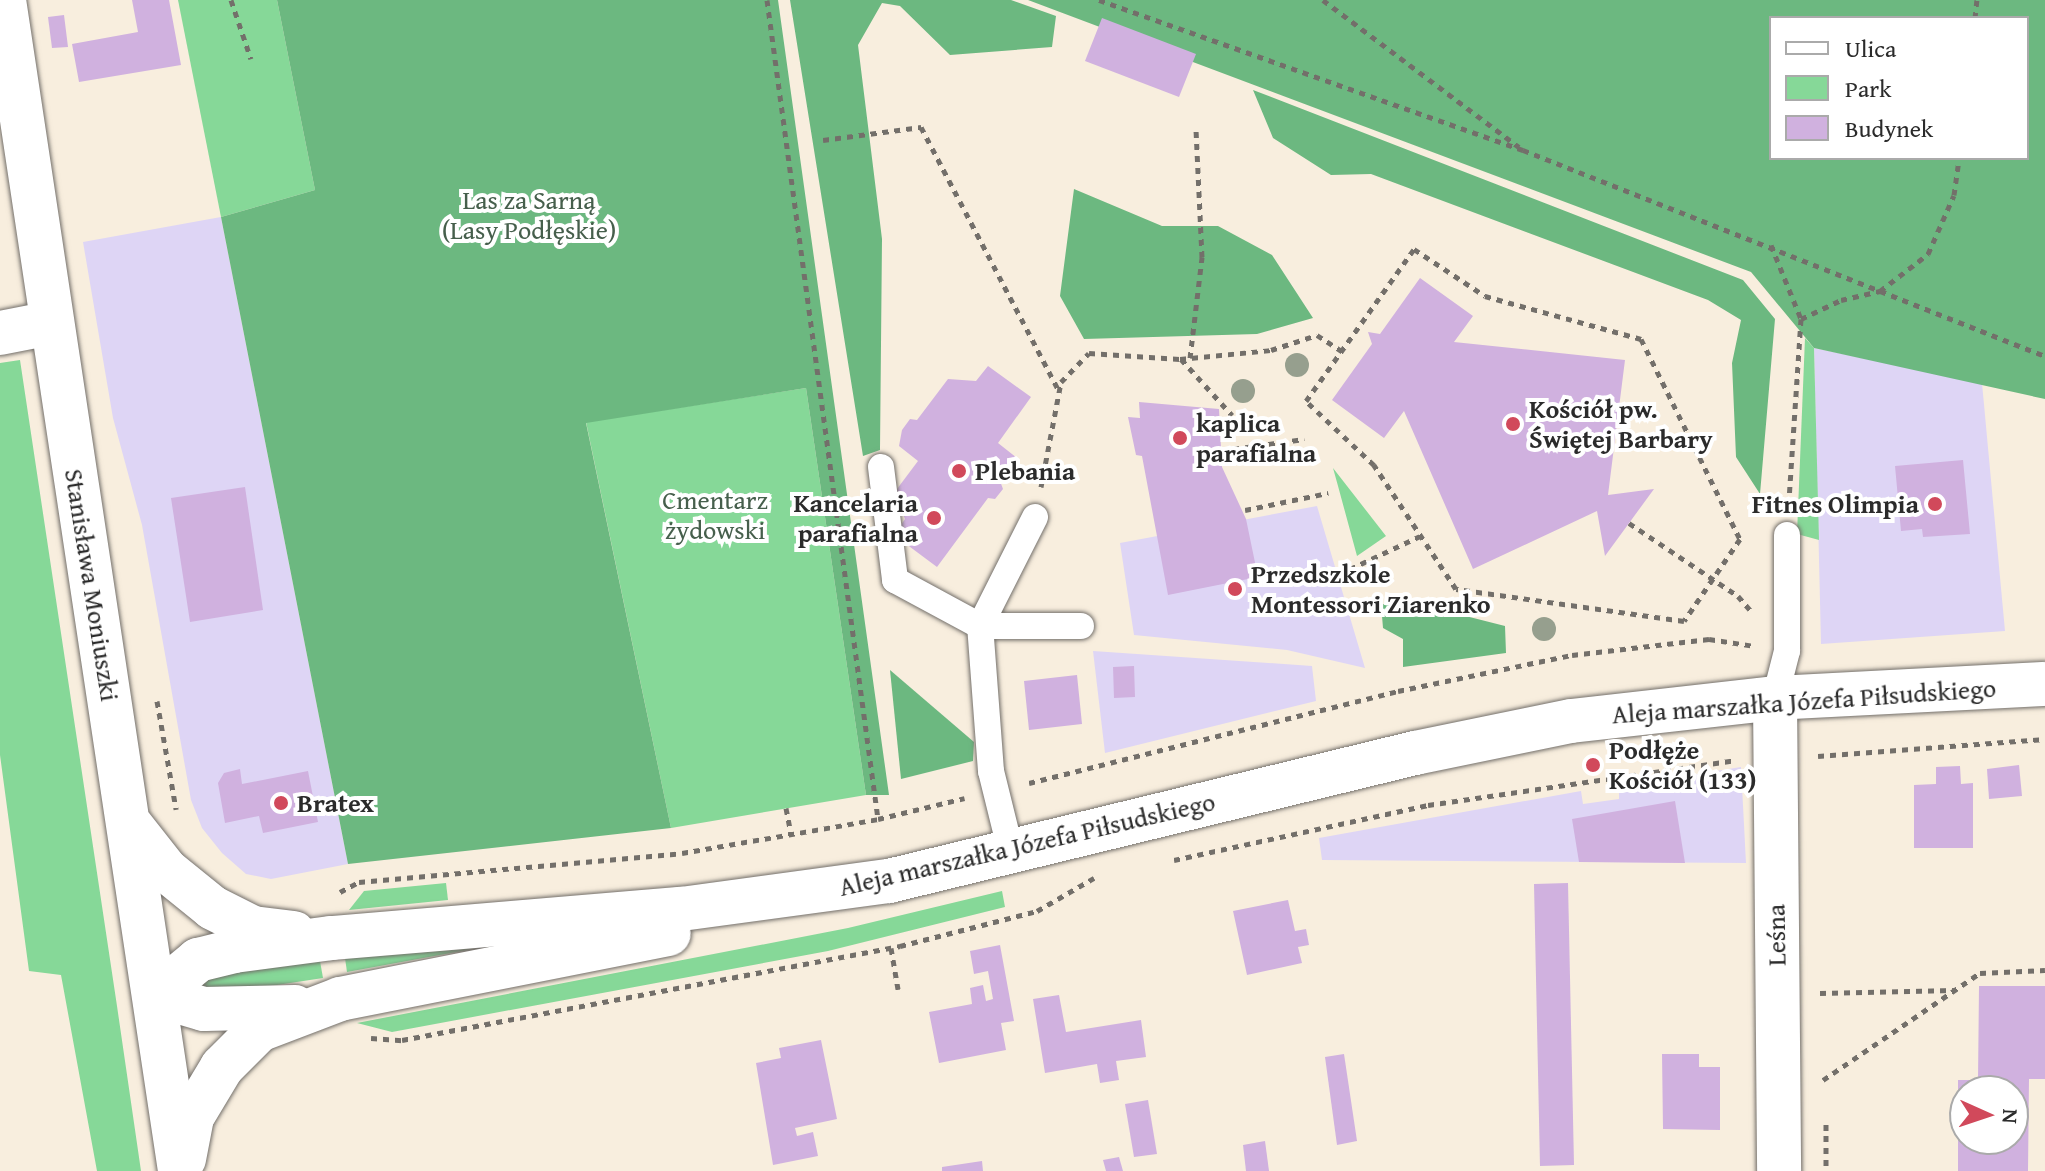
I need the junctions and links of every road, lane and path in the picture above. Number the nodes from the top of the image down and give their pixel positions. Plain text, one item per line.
1 (4, 0) edge
2 (231, 0) edge
3 (767, 0) edge
4 (1099, 0) edge
5 (1323, 0) edge
6 (251, 59) dead end
7 (1196, 128) dead end
8 (823, 140) dead end
9 (1523, 150) junction
10 (1959, 160) edge
11 (1771, 244) junction
12 (1880, 291) junction
13 (1801, 319) junction
14 (51, 323) junction
15 (0, 333) edge
16 (1342, 351) junction
17 (2045, 356) edge
18 (1190, 358) junction
19 (1180, 359) junction
20 (1059, 392) junction
21 (1232, 415) dead end
22 (1304, 439) dead end
23 (1233, 449) dead end
24 (881, 467) dead end
25 (1328, 493) dead end
26 (1245, 510) dead end
27 (1035, 517) joint
28 (1629, 523) dead end
29 (1787, 535) joint
30 (1420, 536) junction
31 (1350, 569) dead end
32 (1713, 580) junction
33 (1738, 596) dead end
34 (980, 626) junction
35 (1081, 626) dead end
36 (2045, 684) edge
37 (155, 692) dead end
38 (1775, 698) junction
39 (2045, 739) edge
40 (1804, 757) dead end
41 (1731, 760) dead end
42 (786, 808) dead end
43 (177, 816) dead end
44 (132, 827) junction
45 (791, 834) junction
46 (1011, 852) junction
47 (1157, 864) dead end
48 (1097, 877) dead end
49 (889, 881) junction
50 (330, 918) junction
51 (891, 948) junction
52 (2045, 967) edge
53 (898, 989) dead end
54 (1955, 990) junction
55 (1807, 994) dead end
56 (156, 995) junction
57 (349, 1017) junction
58 (1824, 1063) dead end
59 (1825, 1077) junction
60 (1825, 1092) dead end
61 (1825, 1108) dead end
62 (180, 1171) edge
63 (1779, 1171) edge
64 (1826, 1171) edge

1 - 14 street, Stanisława Moniuszki
2 - 6 path
3 - 45 path
4 - 9 path
5 - 9 path
7 - 18 path
8 - 20 path
9 - 11 path
10 - 12 path
11 - 12 path
11 - 13 path
12 - 13 path
12 - 17 path
13 - 29 path
14 - 15 street
14 - 44 street, Stanisława Moniuszki
16 - 18 path
16 - 30 path
16 - 32 path
18 - 19 path
19 - 20 path
19 - 21 path
20 - 27 path
22 - 23 path
24 - 34 lane
25 - 26 path
27 - 34 lane
28 - 32 path
29 - 38 lane
30 - 31 path
30 - 32 path
32 - 33 path
34 - 35 lane
34 - 46 lane
36 - 38 street, Aleja marszałka Józefa Piłsudskiego
37 - 43 path
38 - 46 street, Aleja marszałka Józefa Piłsudskiego
38 - 63 street, Leśna
39 - 40 path
41 - 47 path
42 - 45 path
44 - 50 street
44 - 56 street, Stanisława Moniuszki
45 - 50 path
46 - 49 street, Aleja marszałka Józefa Piłsudskiego
48 - 51 path
49 - 50 street, Aleja marszałka Józefa Piłsudskiego
49 - 57 street
50 - 56 street, Aleja marszałka Józefa Piłsudskiego
51 - 53 path
51 - 57 path
52 - 54 path
54 - 55 path
54 - 59 path
56 - 57 street
56 - 62 street, Stanisława Moniuszki
57 - 62 street
58 - 59 path
59 - 60 path
61 - 64 path

